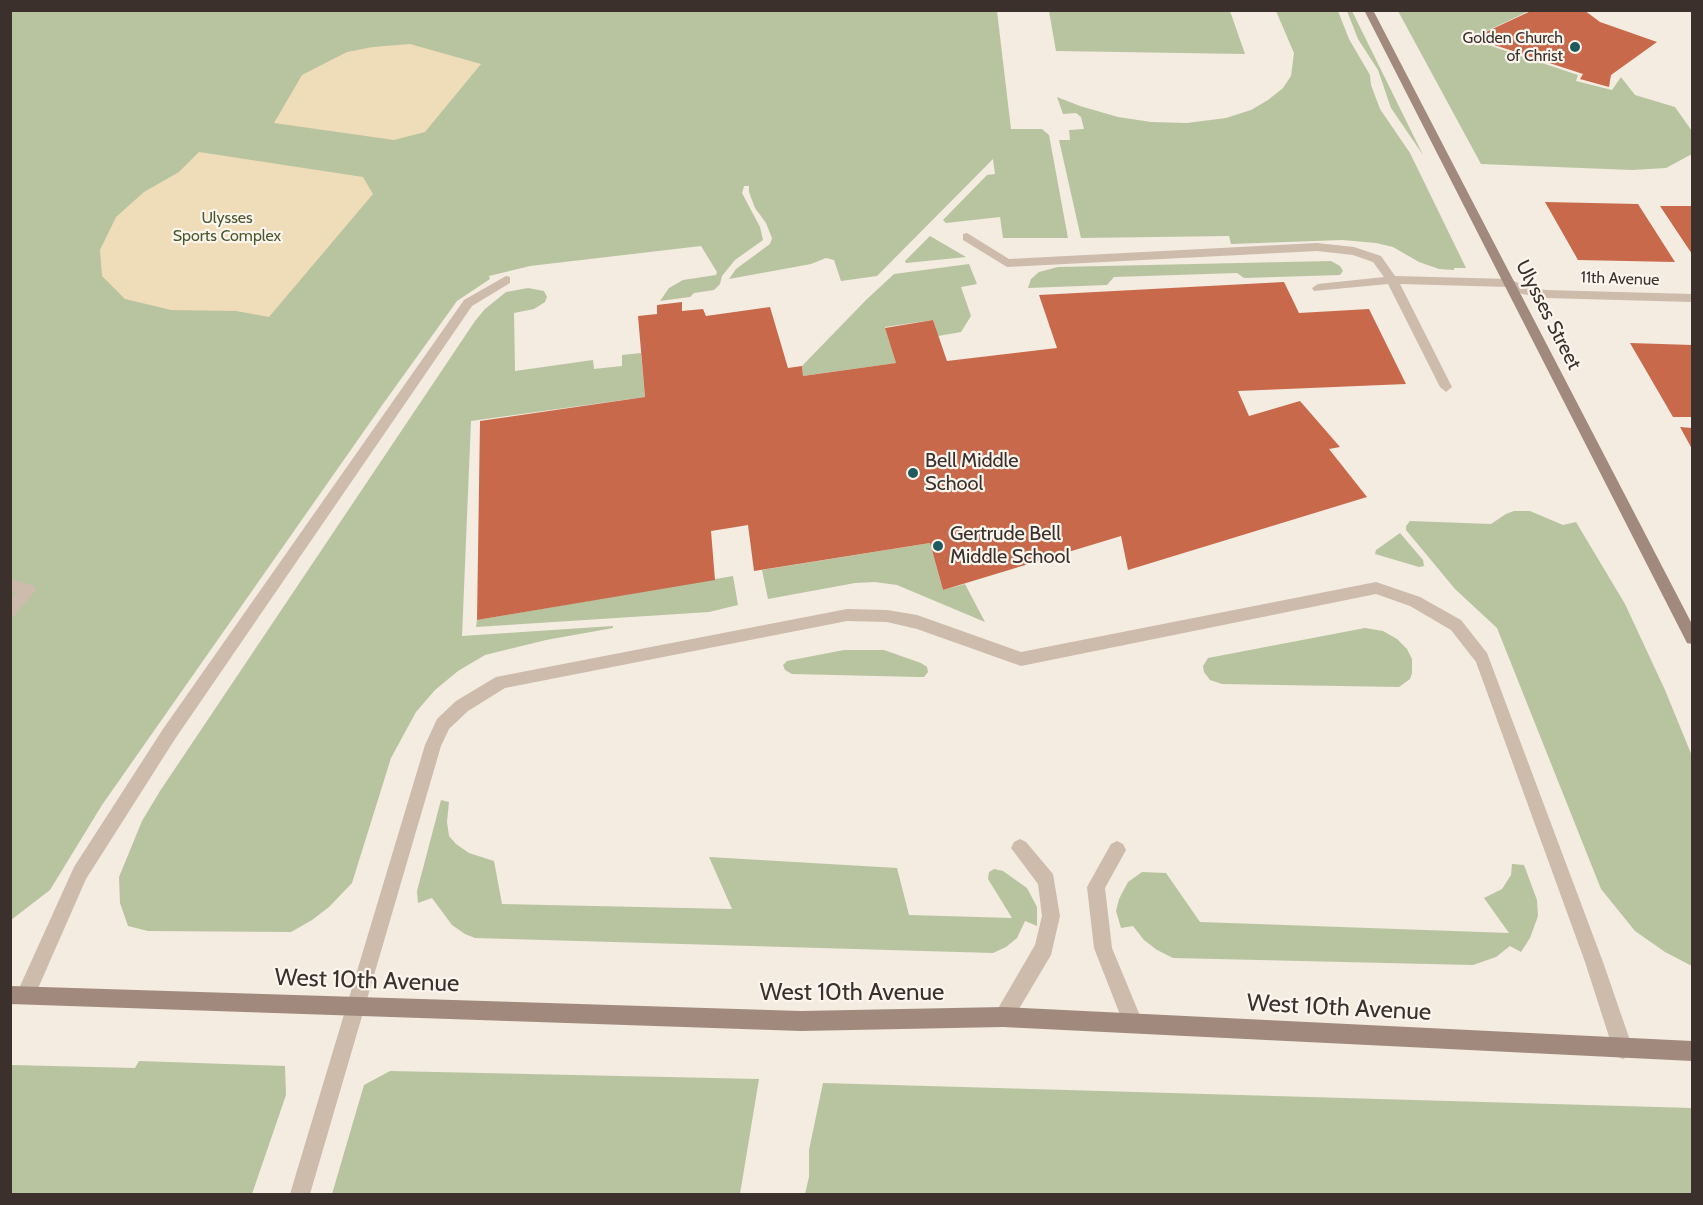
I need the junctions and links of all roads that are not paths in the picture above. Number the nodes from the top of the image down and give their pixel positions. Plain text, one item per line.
1 (1368, 10) edge
2 (968, 237) dead end
3 (506, 280) dead end
4 (1392, 280) junction
5 (1509, 283) junction
6 (1318, 288) dead end
7 (1692, 298) edge
8 (1446, 387) dead end
9 (10, 585) edge
10 (10, 610) edge
11 (1692, 638) edge
12 (1020, 848) dead end
13 (1117, 850) dead end
14 (18, 995) edge
15 (356, 1006) junction
16 (1003, 1017) junction
17 (1134, 1023) junction
18 (1623, 1049) junction
19 (1692, 1051) edge
20 (300, 1194) edge

1 - 5 street, Ulysses Street
2 - 4 street
3 - 14 street
4 - 5 street, 11th Avenue
4 - 6 street, 11th Avenue
4 - 8 street
5 - 7 street, 11th Avenue
5 - 11 street, Ulysses Street
9 - 10 street
12 - 16 street
13 - 17 street
14 - 15 street, West 10th Avenue
15 - 16 street, West 10th Avenue
15 - 18 street
15 - 20 street
16 - 17 street, West 10th Avenue
17 - 18 street, West 10th Avenue
18 - 19 street, West 10th Avenue

